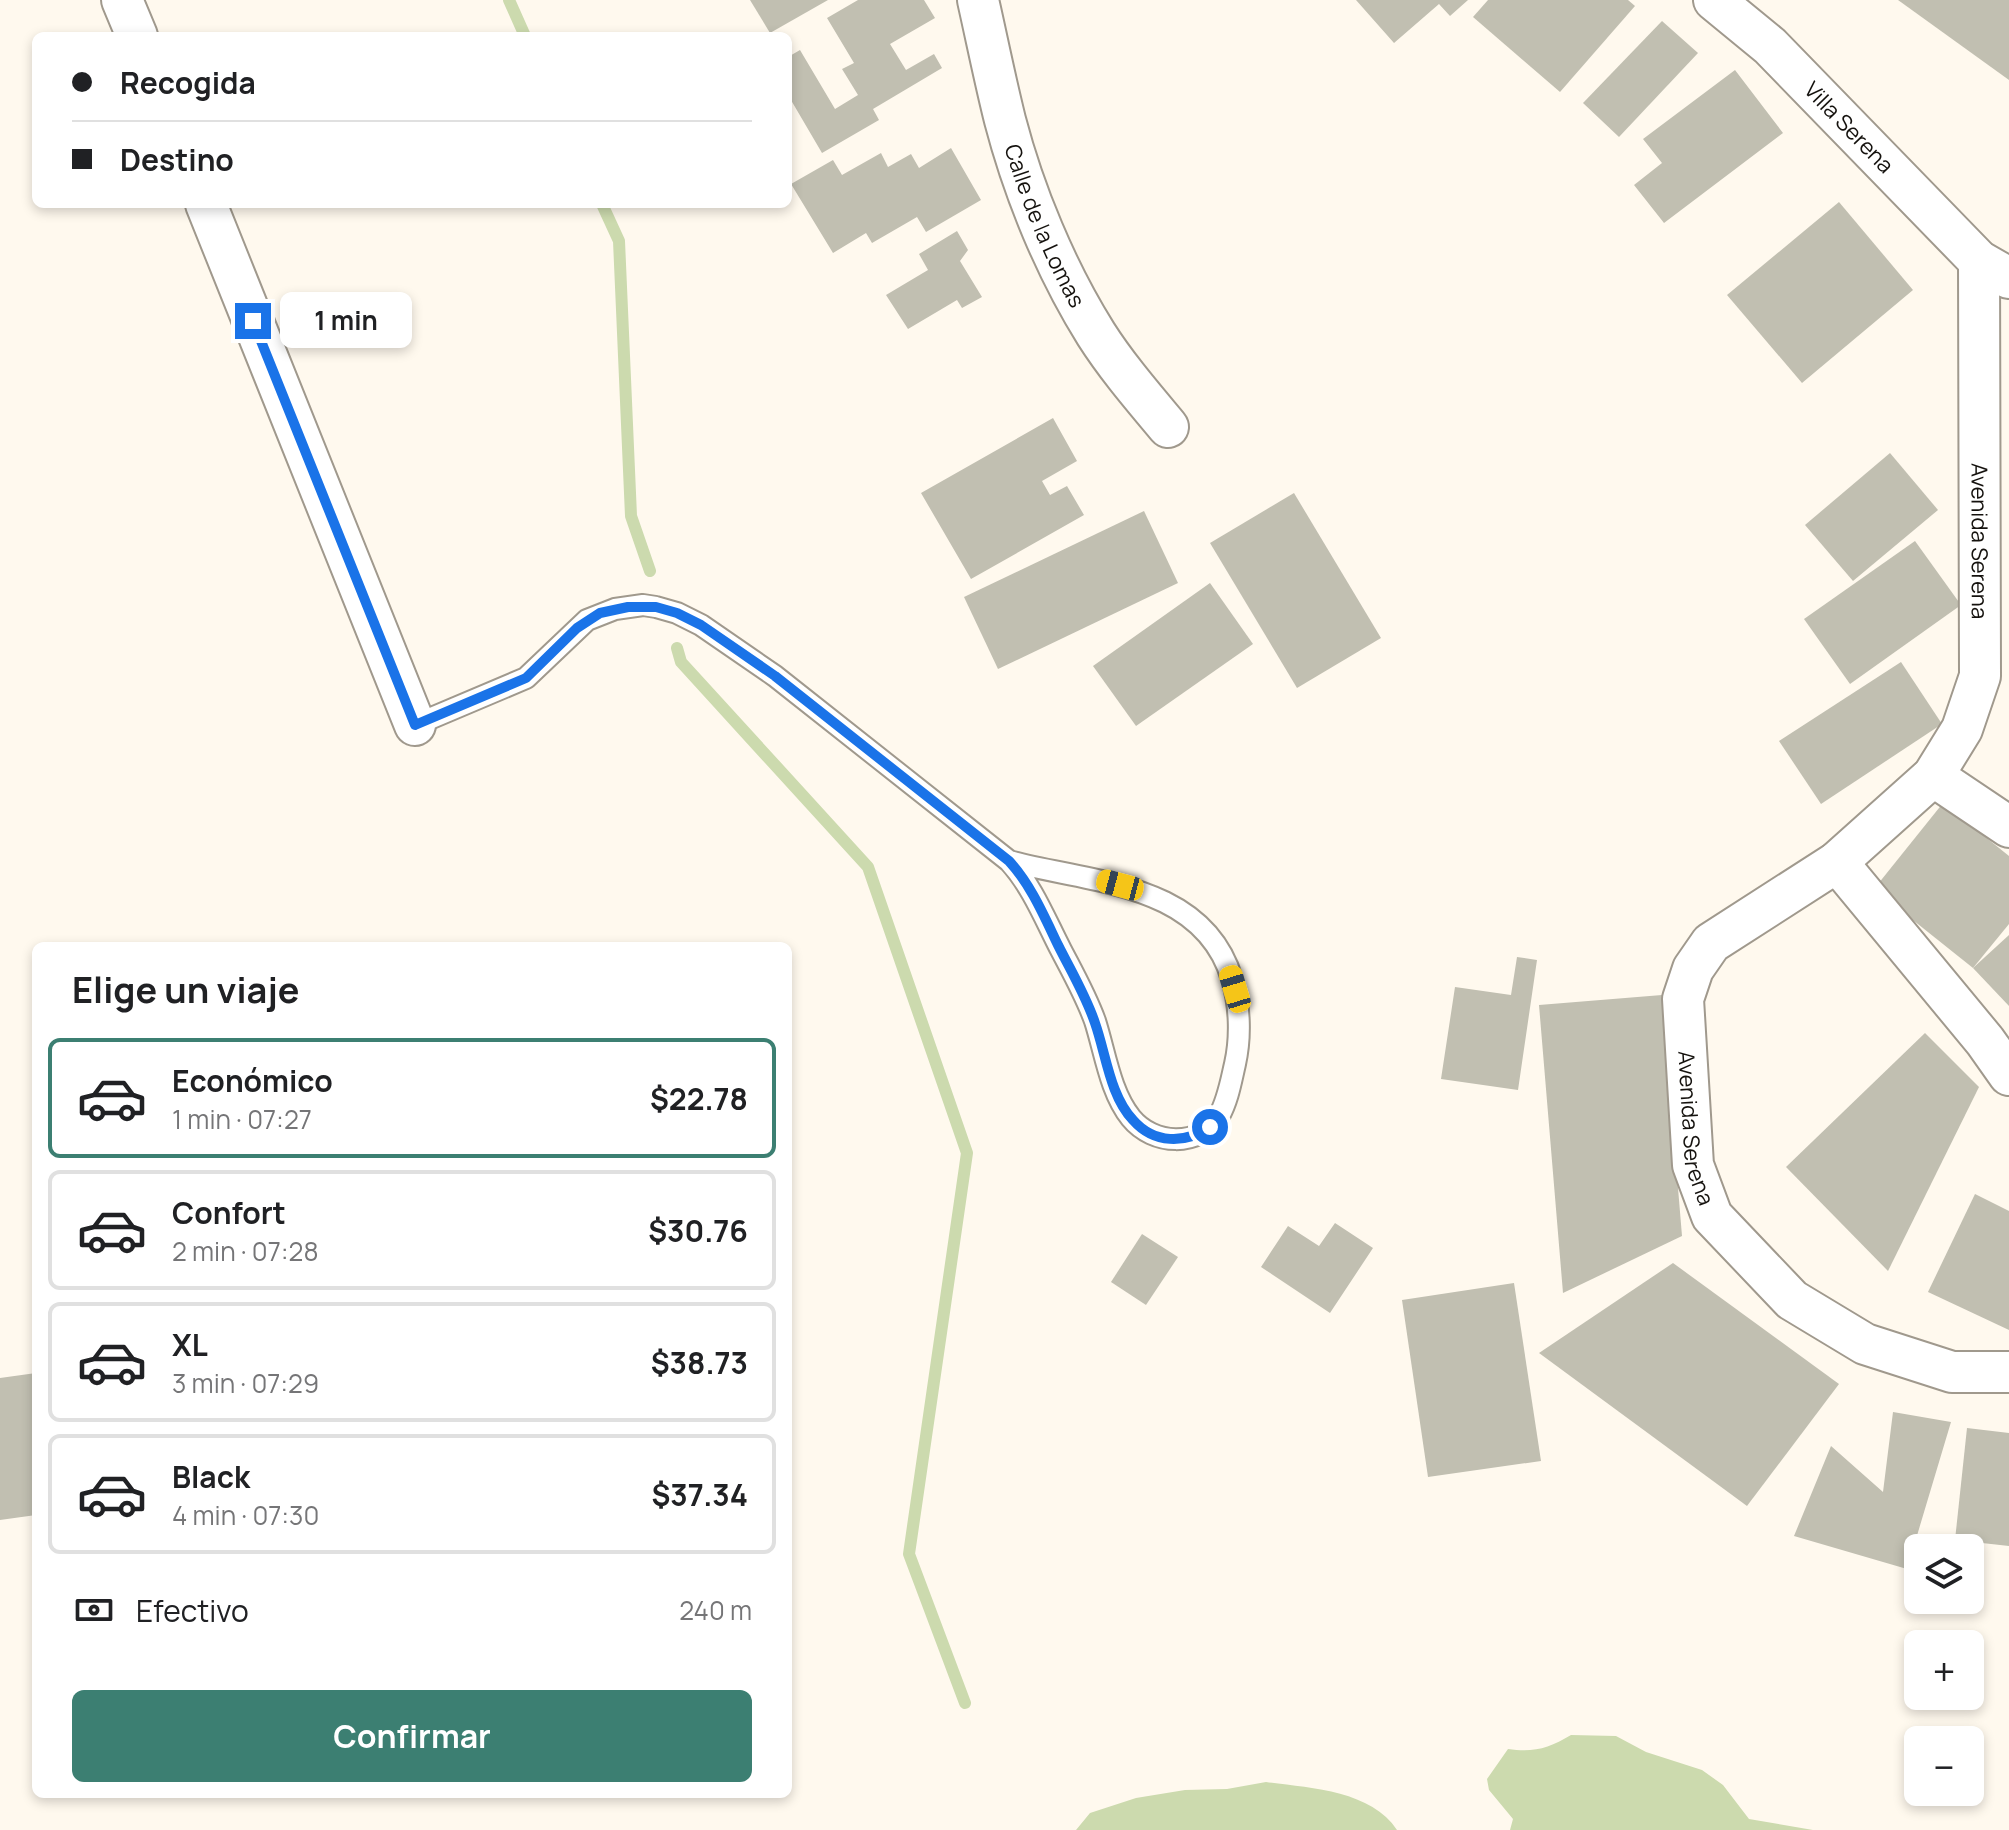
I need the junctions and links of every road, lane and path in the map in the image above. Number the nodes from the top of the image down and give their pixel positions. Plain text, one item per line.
1 (122, 0) edge
2 (978, 0) edge
3 (1714, 0) edge
4 (135, 32) edge
5 (208, 208) edge
6 (1994, 270) edge
7 (1168, 427) dead end
8 (1994, 684) edge
9 (415, 725) joint
10 (1933, 776) junction
11 (2009, 827) edge
12 (1009, 861) junction
13 (1837, 862) junction
14 (2009, 1075) edge
15 (2009, 1372) edge

1 - 4 street
2 - 7 street, Calle de la Lomas
3 - 6 street, Villa Serena
5 - 9 street
6 - 8 street, Avenida Serena
8 - 10 street, Avenida Serena
9 - 12 lane
10 - 11 street
10 - 13 street, Avenida Serena
12 - 12 lane
13 - 14 street
13 - 15 street, Avenida Serena

